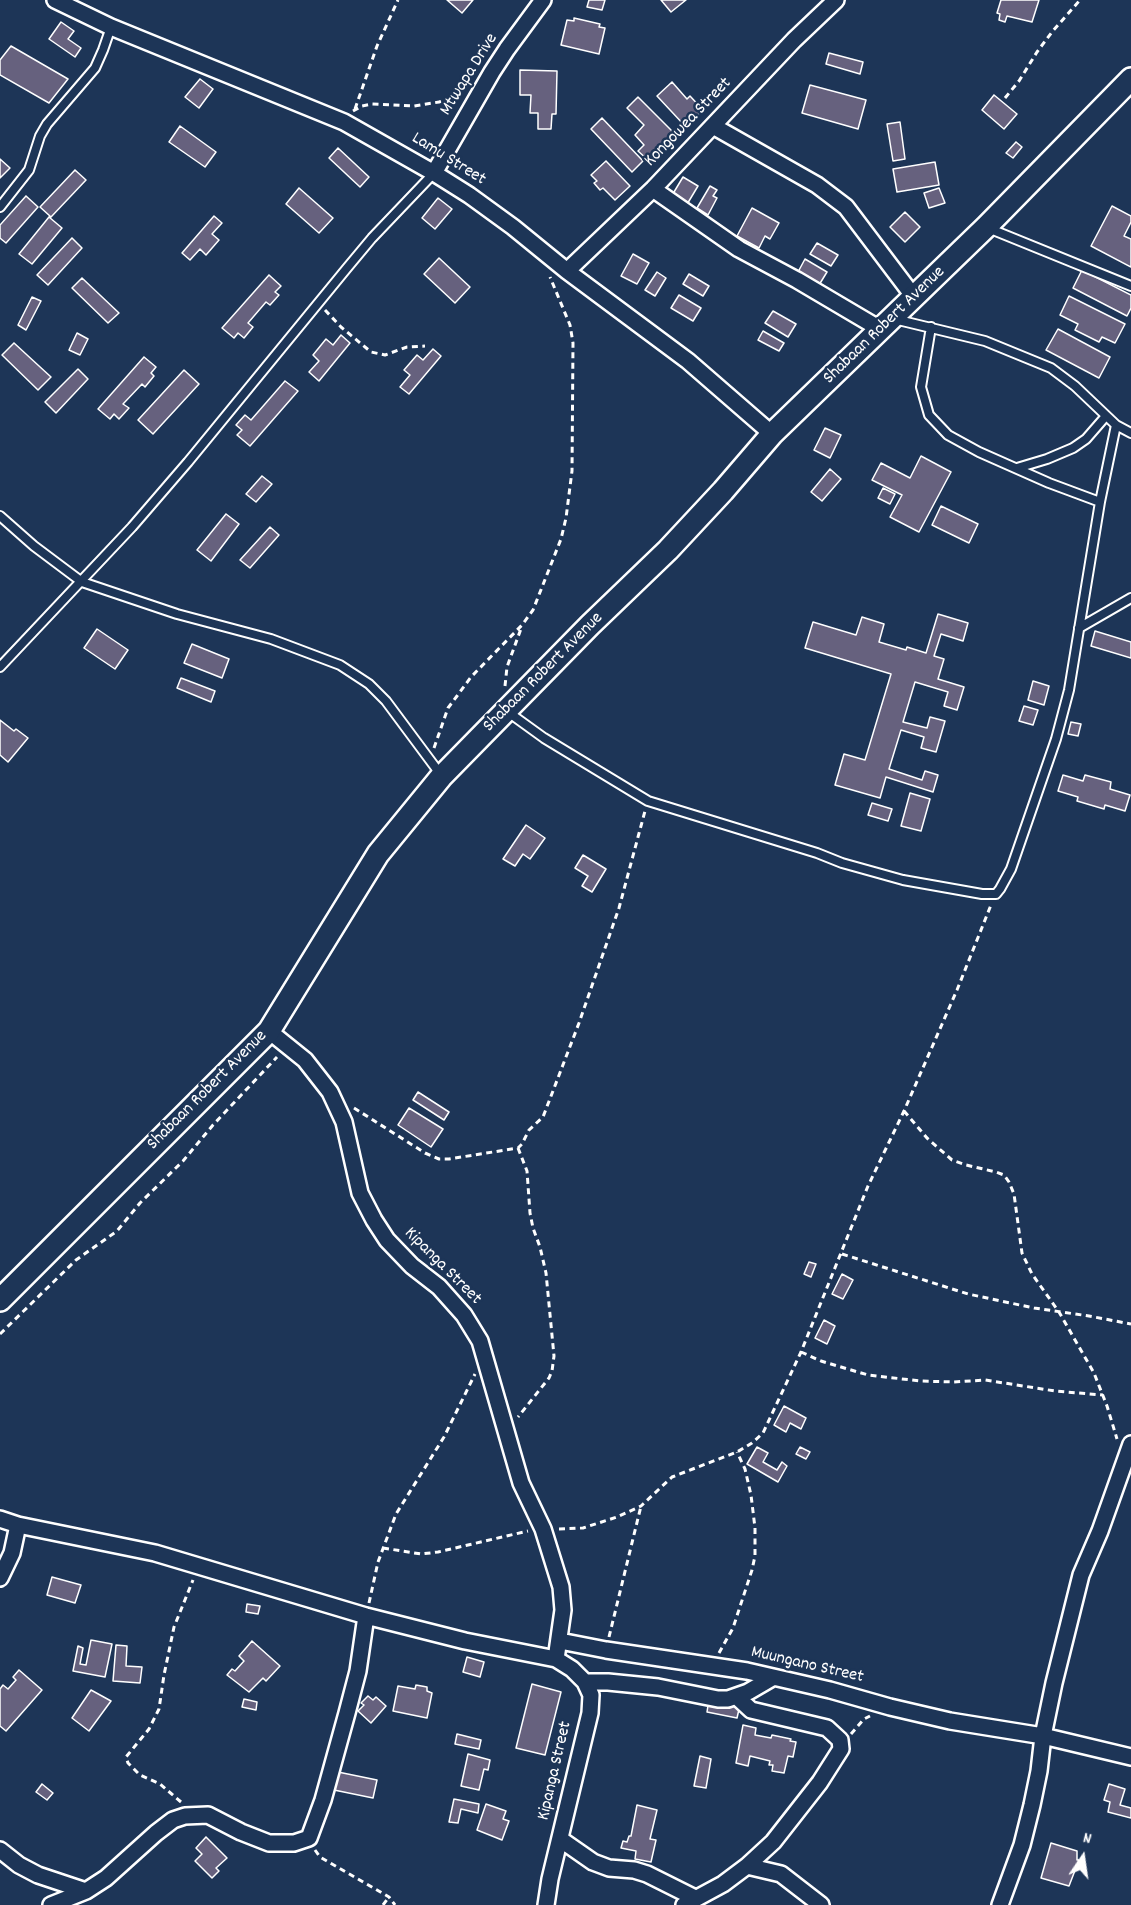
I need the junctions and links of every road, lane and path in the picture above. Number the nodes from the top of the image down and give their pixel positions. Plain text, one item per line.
1 (55, 0) edge
2 (398, 0) edge
3 (543, 0) edge
4 (836, 0) edge
5 (1080, 0) edge
6 (111, 27) junction
7 (1131, 79) edge
8 (468, 90) dead end
9 (1005, 98) dead end
10 (355, 109) junction
11 (345, 122) junction
12 (713, 126) junction
13 (434, 173) junction
14 (653, 189) junction
15 (0, 207) edge
16 (986, 227) junction
17 (540, 249) junction
18 (567, 271) junction
19 (1131, 286) edge
20 (914, 297) junction
21 (318, 302) junction
22 (886, 324) junction
23 (931, 327) junction
24 (425, 346) dead end
25 (1106, 416) junction
26 (1116, 425) junction
27 (1131, 433) edge
28 (772, 434) junction
29 (1017, 468) junction
30 (1100, 502) junction
31 (0, 516) edge
32 (82, 582) junction
33 (1131, 598) edge
34 (522, 625) junction
35 (1079, 628) junction
36 (0, 668) edge
37 (507, 712) junction
38 (436, 769) junction
39 (648, 801) junction
40 (996, 894) junction
41 (269, 1031) junction
42 (288, 1046) junction
43 (330, 1092) junction
44 (904, 1111) junction
45 (518, 1148) junction
46 (842, 1254) junction
47 (0, 1300) edge
48 (1059, 1312) junction
49 (1131, 1324) edge
50 (0, 1334) edge
51 (801, 1352) junction
52 (485, 1361) junction
53 (1103, 1395) junction
54 (508, 1441) junction
55 (1131, 1444) edge
56 (737, 1452) junction
57 (1124, 1461) junction
58 (642, 1506) junction
59 (0, 1519) edge
60 (18, 1525) junction
61 (543, 1529) junction
62 (383, 1548) junction
63 (198, 1567) junction
64 (0, 1578) edge
65 (366, 1616) junction
66 (560, 1641) junction
67 (606, 1650) junction
68 (556, 1659) junction
69 (720, 1666) junction
70 (772, 1677) junction
71 (585, 1682) junction
72 (737, 1697) junction
73 (890, 1707) junction
74 (1043, 1736) junction
75 (842, 1744) junction
76 (1131, 1756) edge
77 (201, 1814) junction
78 (309, 1838) junction
79 (560, 1839) junction
80 (773, 1842) junction
81 (0, 1850) edge
82 (747, 1866) junction
83 (782, 1874) junction
84 (86, 1891) junction
85 (389, 1898) junction
86 (689, 1901) edge
87 (51, 1905) edge
88 (383, 1905) edge
89 (395, 1905) edge
90 (546, 1905) edge
91 (821, 1905) edge
92 (1000, 1905) edge

1 - 6 street, Lamu Street
2 - 10 path
3 - 13 street, Mtwapa Drive
4 - 12 street, Kongowea Street
5 - 9 path
6 - 11 street, Lamu Street
6 - 15 lane
7 - 16 street, Shabaan Robert Avenue
8 - 10 path
10 - 11 path
11 - 13 street, Lamu Street
12 - 14 street, Kongowea Street
12 - 20 street
13 - 17 street, Lamu Street
13 - 21 lane
14 - 18 street, Kongowea Street
14 - 22 street
16 - 19 lane
16 - 20 street, Shabaan Robert Avenue
17 - 18 street, Lamu Street
17 - 34 path
18 - 28 street, Lamu Street
20 - 22 street, Shabaan Robert Avenue
21 - 24 path
21 - 32 lane
22 - 23 lane
22 - 28 street, Shabaan Robert Avenue
23 - 25 lane
23 - 29 lane
25 - 26 lane
25 - 29 lane
26 - 27 lane
26 - 30 lane
28 - 37 street, Shabaan Robert Avenue
29 - 30 lane
30 - 35 lane
31 - 32 lane
32 - 36 lane
32 - 38 lane
33 - 35 lane
34 - 37 path
34 - 38 path
35 - 40 lane
37 - 38 street, Shabaan Robert Avenue
37 - 39 lane
38 - 41 street, Shabaan Robert Avenue
39 - 40 lane
39 - 45 path
40 - 44 path
41 - 42 street, Kipanga Street
41 - 47 street, Shabaan Robert Avenue
42 - 43 street, Kipanga Street
42 - 50 path
43 - 45 path
43 - 52 street, Kipanga Street
44 - 46 path
44 - 48 path
45 - 54 path
46 - 48 path
46 - 51 path
48 - 49 path
48 - 53 path
51 - 53 path
51 - 56 path
52 - 54 street, Kipanga Street
52 - 62 path
53 - 57 path
54 - 61 street, Kipanga Street
55 - 57 street
56 - 58 path
56 - 69 path
57 - 74 street
58 - 61 path
58 - 67 path
59 - 60 street
60 - 63 street
60 - 64 street
61 - 62 path
61 - 66 street, Kipanga Street
62 - 65 path
63 - 65 street
63 - 77 path
65 - 68 street
65 - 78 street
66 - 67 street, Muungano Street
66 - 68 street, Kipanga Street
67 - 69 street, Muungano Street
68 - 71 street
69 - 70 street, Muungano Street
70 - 72 street
70 - 73 street, Muungano Street
71 - 72 street
71 - 79 street, Kipanga Street
72 - 75 street
73 - 74 street, Muungano Street
73 - 75 path
74 - 76 street, Muungano Street
74 - 92 street
75 - 80 street
77 - 78 street
77 - 84 street
78 - 85 path
79 - 86 street
79 - 90 street, Kipanga Street
80 - 82 street
80 - 83 street
81 - 84 street
82 - 83 street
82 - 86 street
83 - 91 street
84 - 87 street
85 - 88 path
85 - 89 path

